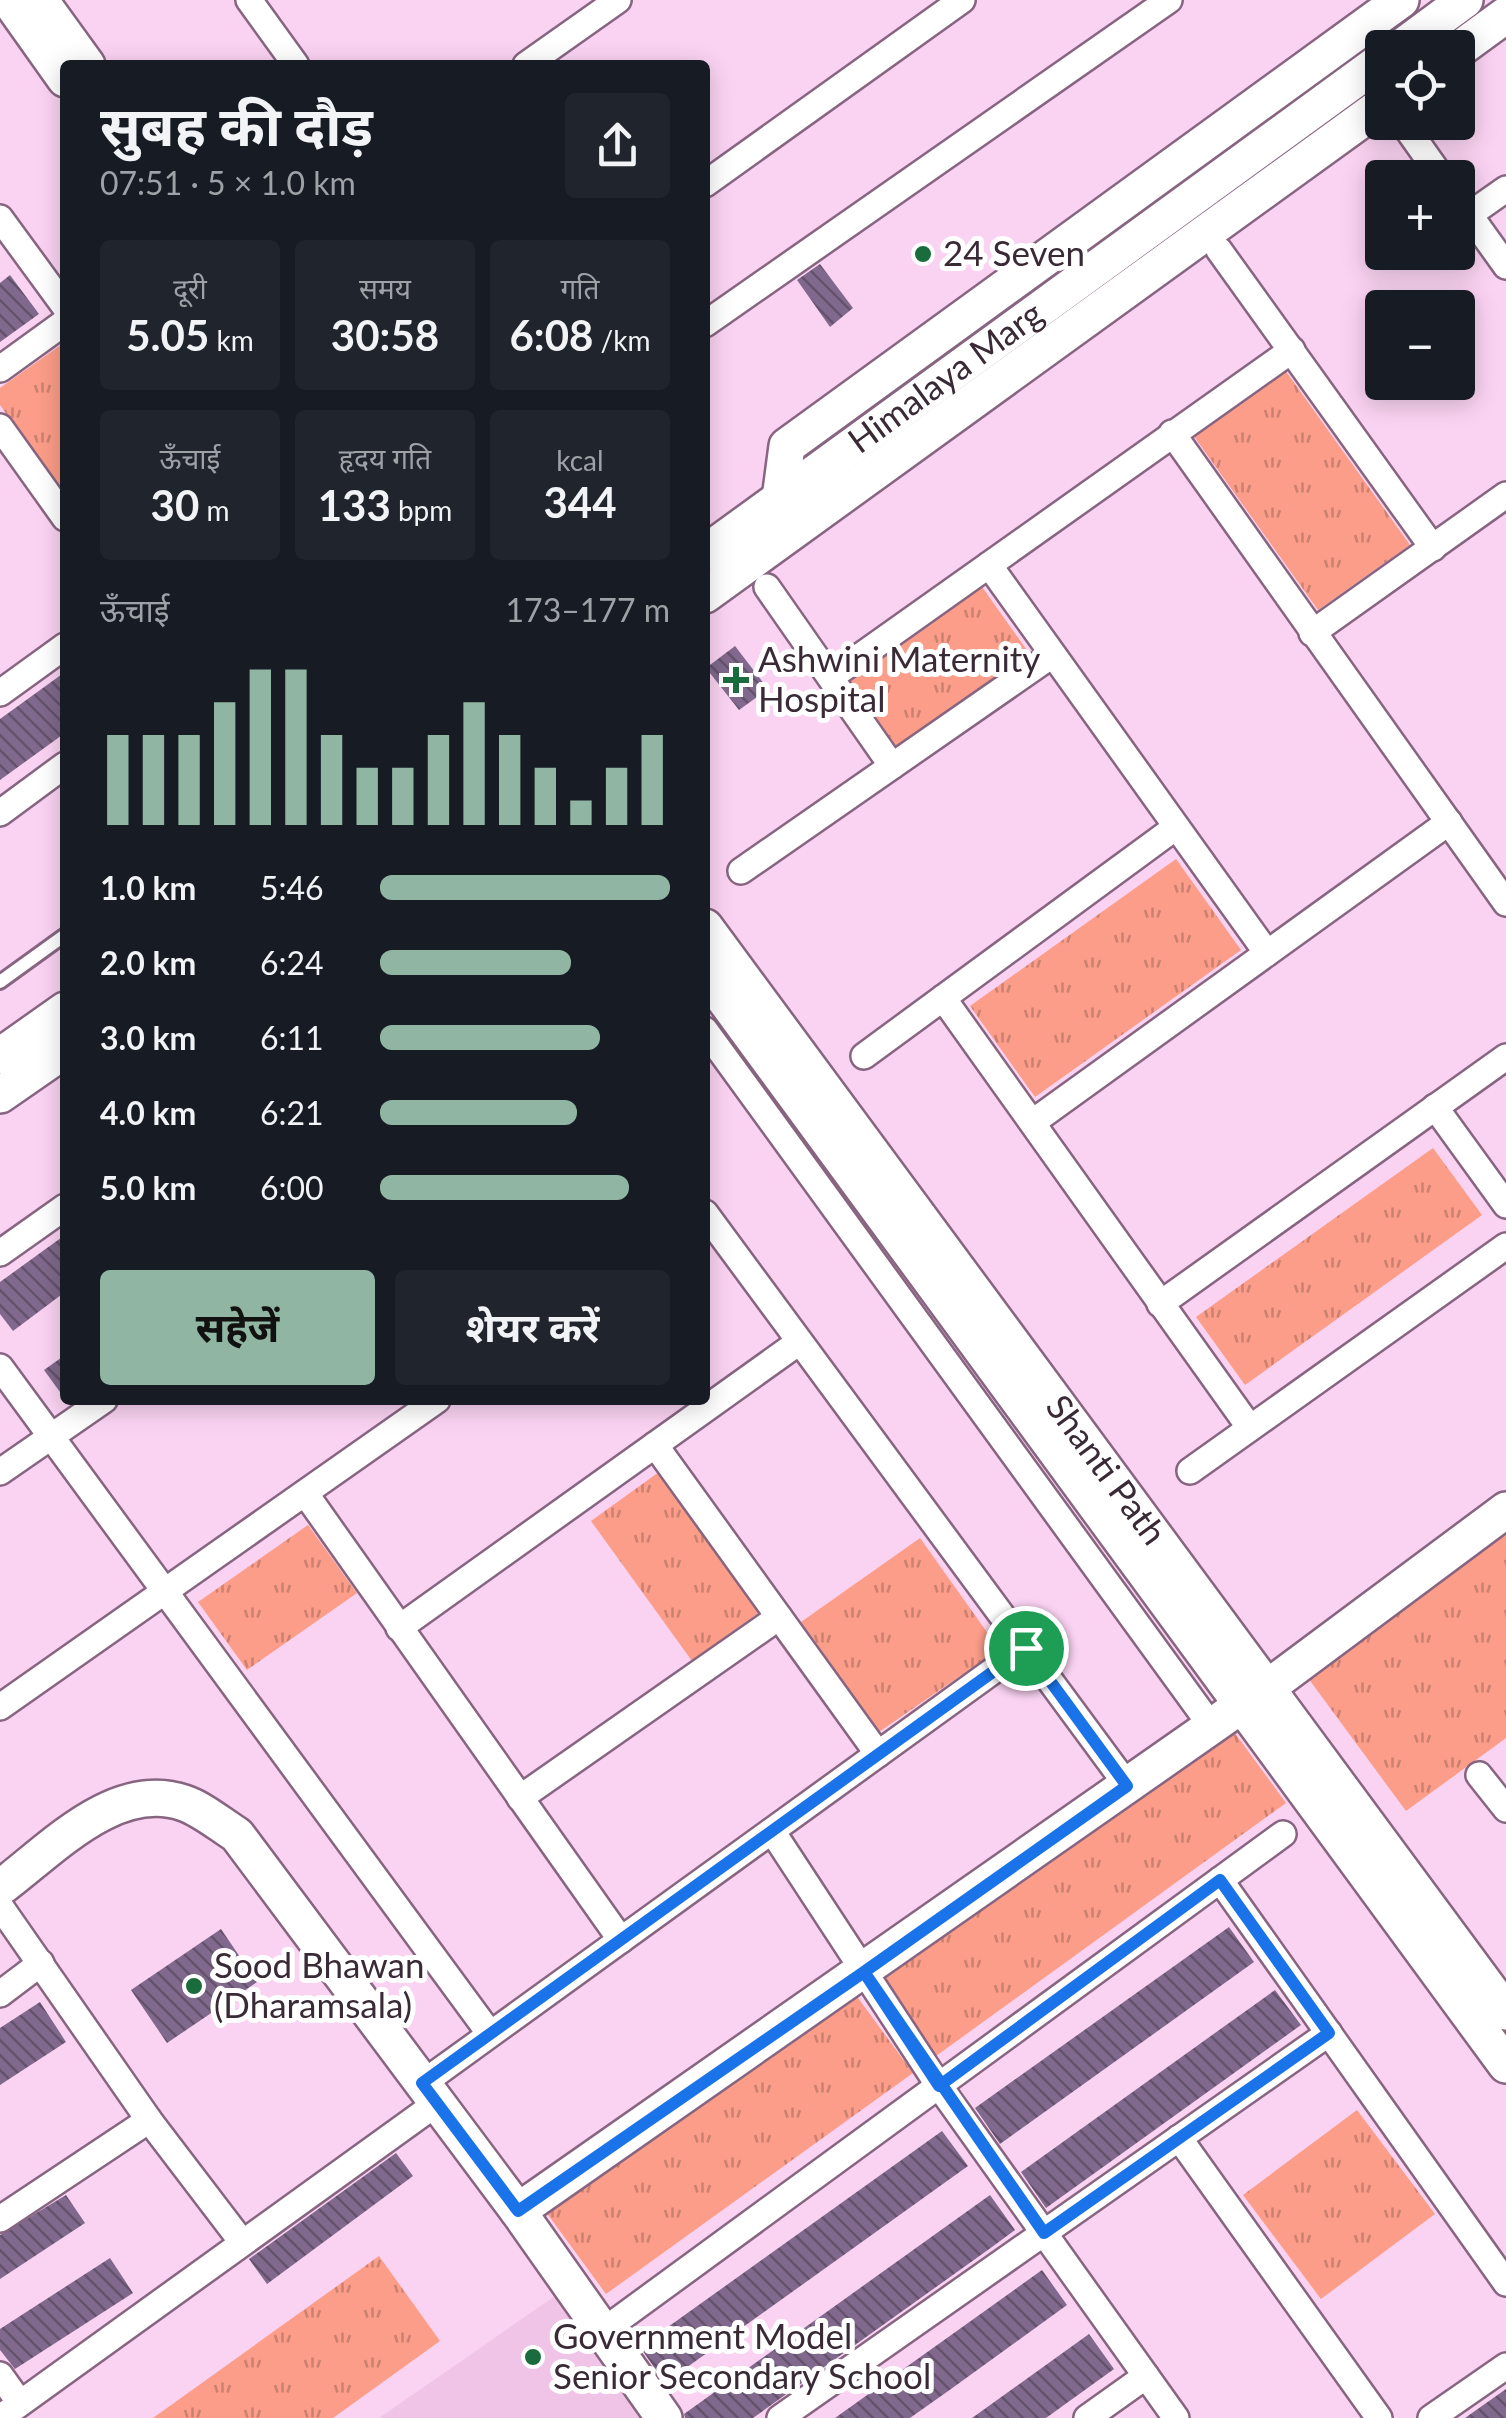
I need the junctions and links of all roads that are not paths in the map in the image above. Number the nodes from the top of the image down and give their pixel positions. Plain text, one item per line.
1 (9, 0) edge
2 (40, 0) edge
3 (250, 0) edge
4 (618, 0) edge
5 (962, 0) edge
6 (1169, 0) edge
7 (1401, 0) edge
8 (1465, 0) edge
9 (1506, 15) edge
10 (1424, 30) edge
11 (1475, 38) edge
12 (82, 60) edge
13 (292, 60) edge
14 (533, 60) edge
15 (60, 72) edge
16 (1365, 72) edge
17 (1365, 117) edge
18 (710, 180) edge
19 (1506, 189) edge
20 (1475, 202) edge
21 (0, 218) edge
22 (1475, 223) edge
23 (1219, 250) dead end
24 (1506, 266) edge
25 (60, 300) edge
26 (710, 321) edge
27 (60, 326) edge
28 (1292, 350) junction
29 (0, 370) edge
30 (0, 427) edge
31 (1172, 434) junction
32 (1506, 495) edge
33 (780, 498) junction
34 (60, 511) edge
35 (1432, 548) junction
36 (710, 550) edge
37 (989, 565) junction
38 (767, 587) dead end
39 (710, 595) edge
40 (1312, 634) junction
41 (60, 650) edge
42 (1052, 654) junction
43 (832, 678) junction
44 (0, 692) edge
45 (892, 766) junction
46 (60, 770) edge
47 (0, 813) edge
48 (1450, 822) junction
49 (1176, 827) junction
50 (741, 871) dead end
51 (1506, 903) edge
52 (710, 934) edge
53 (60, 940) edge
54 (1267, 954) junction
55 (710, 980) edge
56 (0, 982) edge
57 (944, 998) junction
58 (60, 1014) edge
59 (710, 1037) edge
60 (60, 1053) edge
61 (0, 1056) edge
62 (864, 1056) dead end
63 (1506, 1056) edge
64 (0, 1094) edge
65 (1435, 1107) junction
66 (1033, 1122) junction
67 (1506, 1205) edge
68 (60, 1211) edge
69 (710, 1220) edge
70 (1506, 1246) edge
71 (0, 1254) edge
72 (1160, 1304) junction
73 (799, 1342) junction
74 (0, 1367) edge
75 (97, 1405) edge
76 (430, 1405) edge
77 (1250, 1428) junction
78 (51, 1437) junction
79 (655, 1445) junction
80 (1190, 1471) dead end
81 (0, 1472) edge
82 (305, 1493) junction
83 (1506, 1510) edge
84 (164, 1591) junction
85 (779, 1617) junction
86 (399, 1628) junction
87 (1026, 1648) junction
88 (1254, 1696) junction
89 (0, 1707) edge
90 (1212, 1726) junction
91 (878, 1754) junction
92 (1479, 1775) dead end
93 (1127, 1786) junction
94 (520, 1798) junction
95 (1506, 1809) edge
96 (772, 1830) junction
97 (1283, 1834) dead end
98 (1220, 1880) junction
99 (0, 1888) edge
100 (0, 1906) edge
101 (620, 1940) junction
102 (41, 1963) junction
103 (864, 1972) junction
104 (0, 1994) edge
105 (1506, 2012) edge
106 (1329, 2033) junction
107 (490, 2034) junction
108 (1506, 2065) edge
109 (939, 2086) junction
110 (430, 2093) junction
111 (149, 2120) junction
112 (1178, 2138) junction
113 (518, 2211) junction
114 (0, 2219) edge
115 (1044, 2233) junction
116 (242, 2242) junction
117 (1506, 2283) edge
118 (602, 2331) junction
119 (1506, 2366) edge
120 (0, 2375) edge
121 (1146, 2376) junction
122 (10, 2410) edge
123 (664, 2418) edge
124 (780, 2418) edge
125 (1086, 2418) edge
126 (1176, 2418) edge
127 (1378, 2418) edge
128 (1432, 2418) edge

1 - 15 main road
2 - 12 main road
3 - 13 street
4 - 14 street
5 - 18 street
6 - 26 street
7 - 33 main road
8 - 10 main road
9 - 11 main road
16 - 33 main road, Himalaya Marg
17 - 39 main road, Himalaya Marg
19 - 20 street
21 - 25 street
22 - 24 street
23 - 28 street
27 - 29 street
28 - 31 street
28 - 35 street
30 - 34 street
31 - 37 street
31 - 40 street
32 - 35 street
33 - 36 main road, Himalaya Marg
35 - 40 street
37 - 42 street
37 - 43 street
38 - 43 street
40 - 48 street
41 - 44 street
42 - 45 street
42 - 49 street
43 - 45 street
45 - 50 street
46 - 47 street
48 - 51 street
48 - 54 street
49 - 54 street
49 - 57 street
52 - 88 main road, Shanti Path
53 - 56 lane
54 - 66 street
55 - 88 main road
57 - 62 street
57 - 66 street
58 - 61 main road
59 - 90 street
60 - 64 main road
63 - 65 street
65 - 67 street
65 - 72 street
66 - 72 street
68 - 71 street
69 - 73 street
70 - 77 street
72 - 77 street
73 - 79 street
73 - 87 street
74 - 78 street
75 - 78 street
76 - 82 street
77 - 80 street
78 - 81 street
78 - 84 street
79 - 85 street
79 - 86 street
82 - 84 street
82 - 86 street
83 - 88 main road
84 - 89 street
84 - 107 street
85 - 91 street
85 - 94 street
86 - 94 street
87 - 91 street
87 - 93 street
88 - 90 main road
88 - 105 main road, Shanti Path
88 - 108 main road, Shanti Path
90 - 93 main road
91 - 96 street
92 - 95 street
93 - 103 main road
94 - 101 street
96 - 101 street
96 - 103 street
97 - 98 street
98 - 106 street
98 - 109 street
99 - 110 main road
100 - 102 street
101 - 107 street
102 - 104 street
102 - 111 street
103 - 109 street
103 - 113 main road
106 - 112 street
106 - 117 street
107 - 110 street
109 - 115 street
109 - 118 street
110 - 113 main road
110 - 116 street
111 - 114 street
111 - 116 street
112 - 115 street
112 - 127 street
113 - 118 main road
115 - 121 street
115 - 124 street
116 - 122 street
118 - 123 main road
119 - 128 street
120 - 122 street
121 - 125 street
121 - 126 street

